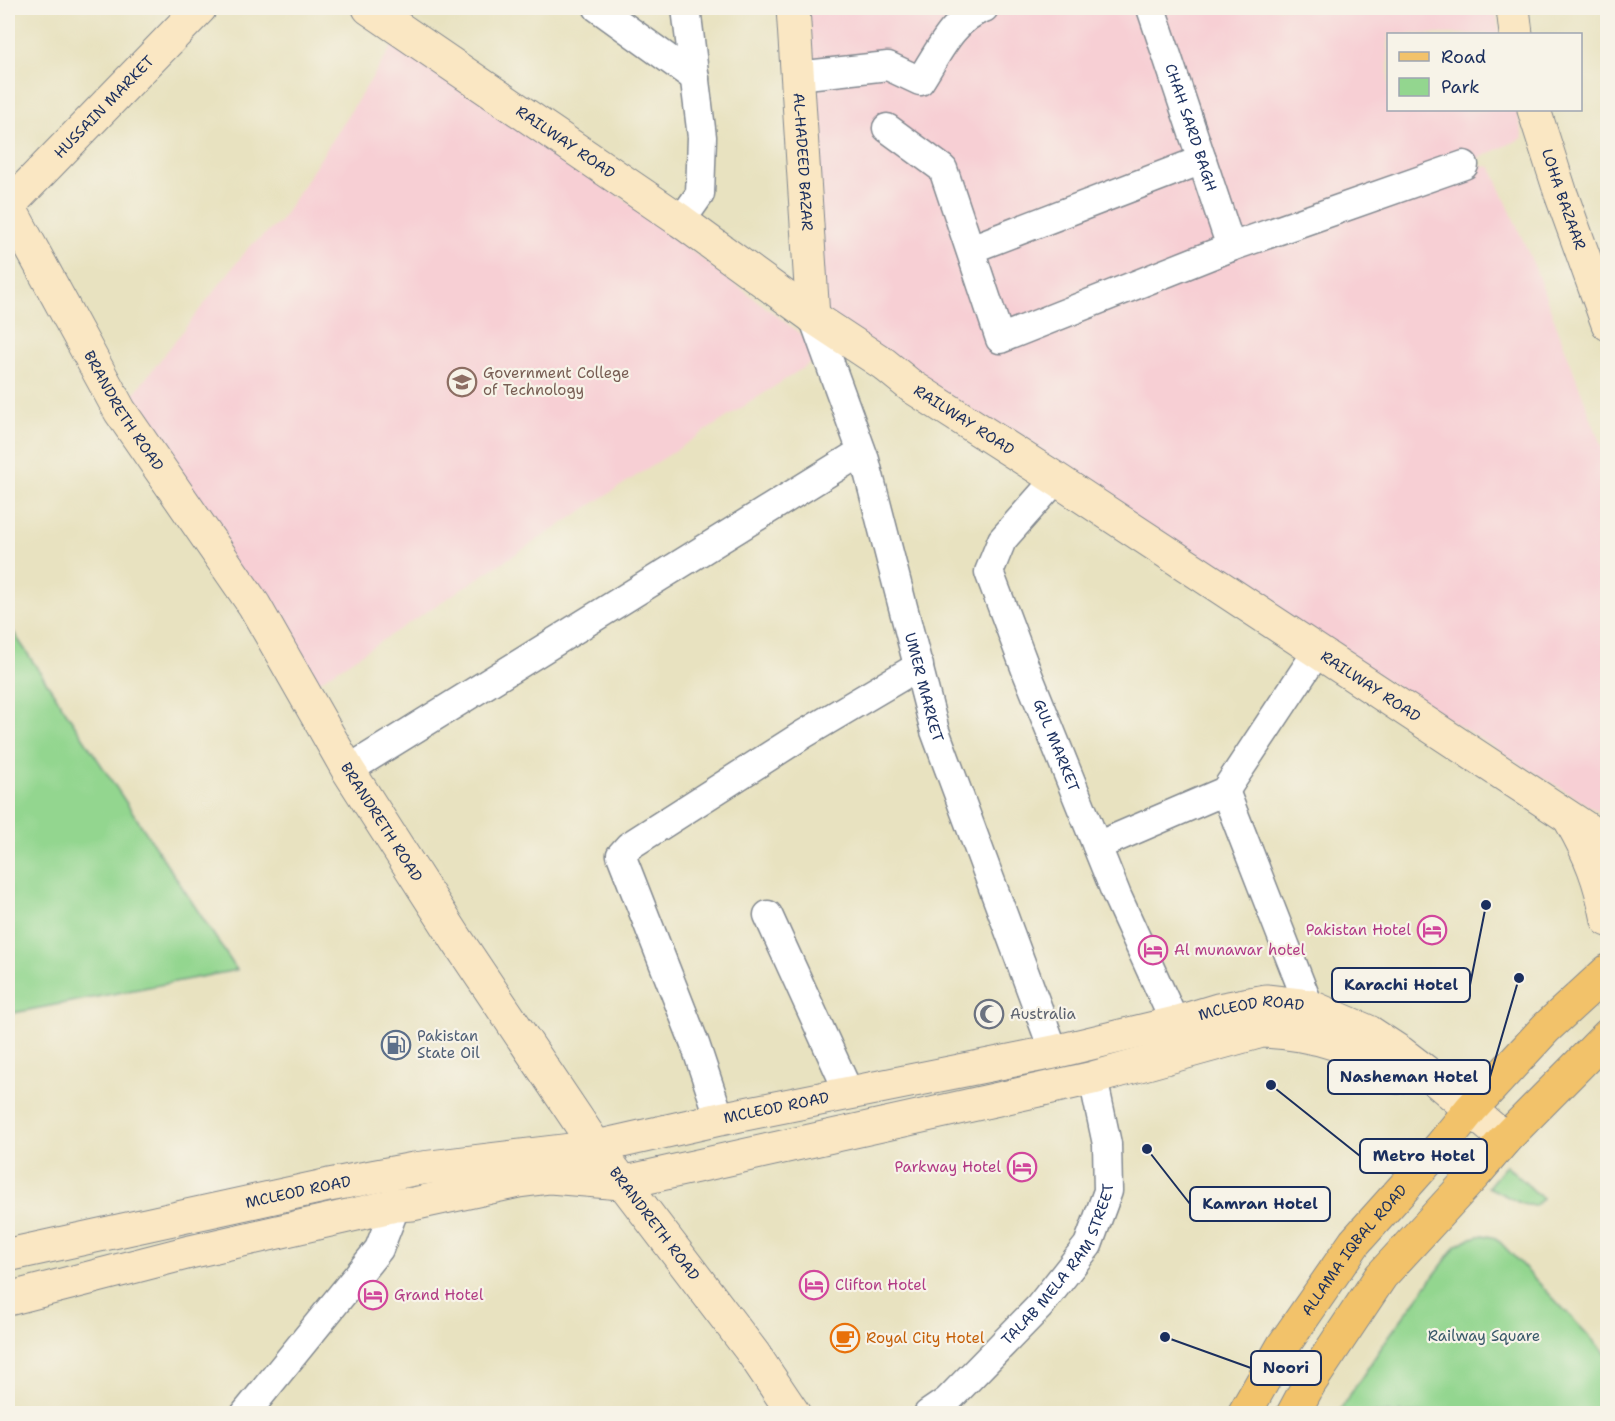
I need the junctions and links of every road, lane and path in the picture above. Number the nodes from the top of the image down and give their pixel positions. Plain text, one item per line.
1 (200, 8) edge
2 (369, 8) edge
3 (597, 8) edge
4 (686, 8) edge
5 (793, 8) edge
6 (984, 8) edge
7 (1151, 8) edge
8 (1513, 8) edge
9 (1516, 33) edge
10 (797, 76) junction
11 (695, 78) junction
12 (1534, 111) edge
13 (887, 128) dead end
14 (1202, 160) junction
15 (1464, 165) dead end
16 (8, 206) edge
17 (681, 221) junction
18 (1231, 247) junction
19 (971, 249) junction
20 (813, 317) junction
21 (1608, 324) edge
22 (861, 452) junction
23 (1056, 479) junction
24 (1317, 652) junction
25 (919, 666) junction
26 (348, 770) junction
27 (1225, 791) junction
28 (1570, 819) junction
29 (1608, 843) edge
30 (1097, 846) junction
31 (768, 915) dead end
32 (1608, 920) edge
33 (1608, 971) edge
34 (1309, 1006) junction
35 (1175, 1023) junction
36 (1608, 1035) edge
37 (1054, 1052) junction
38 (1093, 1078) junction
39 (849, 1093) junction
40 (1463, 1118) junction
41 (720, 1119) junction
42 (596, 1148) junction
43 (1498, 1148) junction
44 (621, 1183) junction
45 (396, 1205) junction
46 (8, 1255) edge
47 (8, 1299) edge
48 (245, 1413) edge
49 (794, 1413) edge
50 (928, 1413) edge
51 (1244, 1413) edge
52 (1293, 1413) edge

1 - 16 main road, HUSSAIN MARKET
2 - 17 main road, RAILWAY ROAD
3 - 11 street
4 - 11 street
5 - 10 main road, AL-HADEED BAZAR
6 - 10 street
7 - 14 street, CHAH SARD BAGH
8 - 9 main road
10 - 20 main road, AL-HADEED BAZAR
11 - 17 street
12 - 21 main road, LOHA BAZAAR
13 - 19 street
14 - 18 street, CHAH SARD BAGH
14 - 19 street
15 - 18 street
16 - 26 main road, BRANDRETH ROAD
17 - 20 main road, RAILWAY ROAD
18 - 19 street
20 - 22 street, UMER MARKET
20 - 23 main road, RAILWAY ROAD
22 - 25 street, UMER MARKET
22 - 26 street
23 - 24 main road, RAILWAY ROAD
23 - 30 street, GUL MARKET
24 - 27 street
24 - 28 main road, RAILWAY ROAD
25 - 37 street, UMER MARKET
25 - 41 street
26 - 42 main road, BRANDRETH ROAD
27 - 30 street
27 - 34 street
28 - 29 main road, RAILWAY ROAD
28 - 32 main road, RAILWAY ROAD
30 - 35 street, GUL MARKET
31 - 39 street
33 - 40 main road, ALLAMA IQBAL ROAD
34 - 35 main road, MCLEOD ROAD
34 - 40 main road, MCLEOD ROAD
35 - 37 main road, MCLEOD ROAD
36 - 43 main road
37 - 39 main road, MCLEOD ROAD
38 - 40 main road, MCLEOD ROAD
38 - 44 main road, MCLEOD ROAD
38 - 50 street, TALAB MELA RAM STREET
39 - 41 main road, MCLEOD ROAD
40 - 43 main road, MCLEOD ROAD
40 - 51 main road, ALLAMA IQBAL ROAD
41 - 42 main road, MCLEOD ROAD
42 - 44 main road, BRANDRETH ROAD
42 - 46 main road, MCLEOD ROAD
43 - 52 main road
44 - 45 main road, MCLEOD ROAD
44 - 49 main road, BRANDRETH ROAD
45 - 47 main road, MCLEOD ROAD
45 - 48 street

